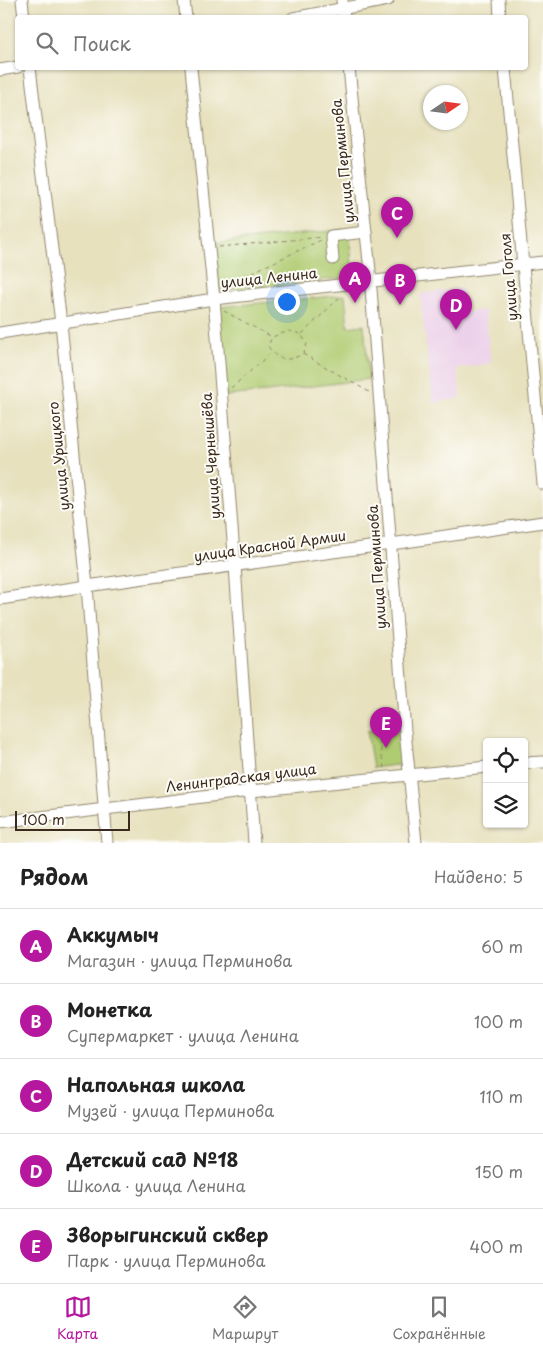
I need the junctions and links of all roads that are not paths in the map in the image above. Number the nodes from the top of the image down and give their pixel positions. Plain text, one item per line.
1 (22, 0) edge
2 (184, 0) edge
3 (388, 0) edge
4 (498, 0) edge
5 (343, 9) edge
6 (24, 15) edge
7 (186, 15) edge
8 (310, 15) edge
9 (500, 15) edge
10 (15, 68) edge
11 (0, 70) edge
12 (30, 70) edge
13 (191, 70) edge
14 (349, 70) edge
15 (505, 70) edge
16 (366, 232) junction
17 (333, 259) dead end
18 (543, 262) edge
19 (522, 264) junction
20 (371, 286) junction
21 (214, 298) junction
22 (61, 323) junction
23 (0, 333) edge
24 (543, 484) edge
25 (543, 522) edge
26 (391, 544) junction
27 (235, 566) junction
28 (87, 586) junction
29 (0, 599) edge
30 (543, 762) edge
31 (528, 764) edge
32 (483, 767) edge
33 (409, 774) junction
34 (251, 790) junction
35 (104, 810) junction
36 (0, 822) edge
37 (107, 843) edge
38 (254, 843) edge
39 (416, 843) edge

1 - 6 street
2 - 7 street
3 - 5 street
4 - 9 street
5 - 8 street
10 - 11 street
12 - 22 street, улица Урицкого
13 - 21 street, улица Чернышёва
14 - 16 street, улица Перминова
15 - 19 street, улица Гоголя
16 - 17 street
16 - 20 street, улица Перминова
18 - 19 street, улица Ленина
19 - 20 street, улица Ленина
19 - 24 street, улица Гоголя
20 - 21 street, улица Ленина
20 - 26 street, улица Перминова
21 - 22 street, улица Ленина
21 - 27 street, улица Чернышёва
22 - 23 street, улица Ленина
22 - 28 street, улица Урицкого
25 - 26 street, улица Красной Армии
26 - 27 street, улица Красной Армии
26 - 33 street, улица Перминова
27 - 28 street, улица Красной Армии
27 - 34 street, улица Чернышёва
28 - 29 street, улица Красной Армии
28 - 35 street, улица Урицкого
30 - 31 street
32 - 33 street, Ленинградская улица
33 - 34 street, Ленинградская улица
33 - 39 street, улица Перминова
34 - 35 street, Ленинградская улица
34 - 38 street, улица Чернышёва
35 - 36 street, Ленинградская улица
35 - 37 street, улица Урицкого

